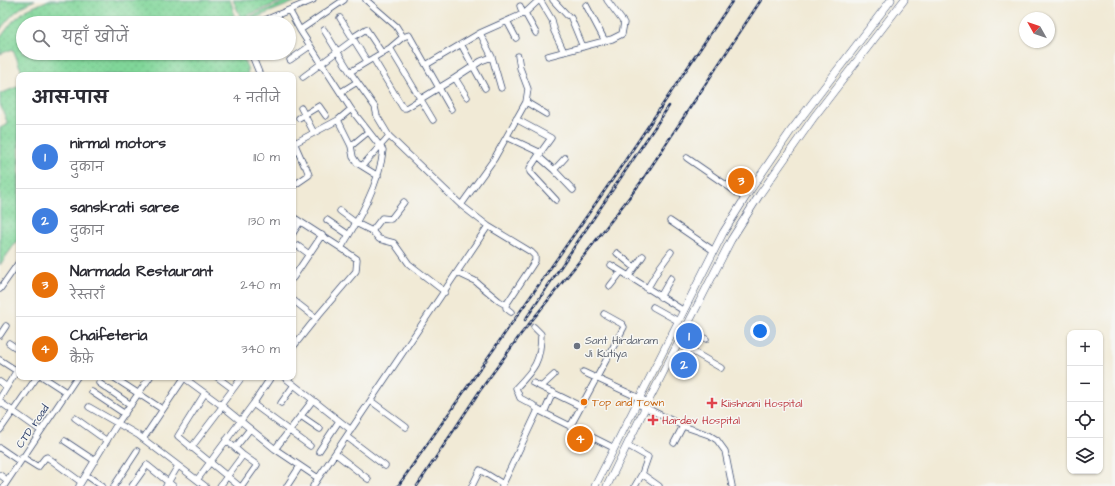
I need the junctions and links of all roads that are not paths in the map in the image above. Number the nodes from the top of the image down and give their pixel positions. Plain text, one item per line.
1 (314, 0) edge
2 (344, 0) edge
3 (366, 0) edge
4 (539, 0) edge
5 (553, 0) edge
6 (607, 0) edge
7 (891, 0) edge
8 (904, 0) edge
9 (586, 4) dead end
10 (520, 6) dead end
11 (289, 10) junction
12 (524, 14) junction
13 (275, 16) edge
14 (292, 16) edge
15 (340, 18) dead end
16 (507, 21) junction
17 (296, 23) edge
18 (300, 30) junction
19 (324, 30) dead end
20 (480, 33) junction
21 (536, 33) dead end
22 (403, 38) junction
23 (516, 38) dead end
24 (352, 39) junction
25 (605, 40) junction
26 (461, 44) junction
27 (310, 46) junction
28 (583, 47) junction
29 (390, 48) junction
30 (337, 52) junction
31 (382, 52) junction
32 (564, 52) junction
33 (296, 56) edge
34 (518, 56) dead end
35 (548, 56) dead end
36 (492, 57) junction
37 (373, 58) junction
38 (254, 60) edge
39 (367, 61) junction
40 (322, 62) junction
41 (426, 65) junction
42 (473, 66) junction
43 (259, 72) edge
44 (350, 72) junction
45 (303, 77) dead end
46 (455, 78) junction
47 (357, 82) junction
48 (439, 88) junction
49 (485, 88) dead end
50 (501, 88) dead end
51 (341, 92) junction
52 (467, 97) dead end
53 (420, 99) junction
54 (526, 102) junction
55 (301, 108) dead end
56 (351, 109) junction
57 (451, 109) dead end
58 (546, 114) dead end
59 (304, 115) junction
60 (326, 116) dead end
61 (298, 118) dead end
62 (516, 119) junction
63 (338, 120) junction
64 (433, 120) dead end
65 (368, 132) junction
66 (314, 133) junction
67 (389, 136) junction
68 (507, 137) junction
69 (296, 141) edge
70 (296, 146) edge
71 (351, 146) junction
72 (381, 146) junction
73 (539, 155) junction
74 (565, 158) dead end
75 (687, 158) dead end
76 (362, 166) junction
77 (554, 170) junction
78 (378, 176) junction
79 (296, 184) edge
80 (573, 190) dead end
81 (745, 198) junction
82 (556, 200) dead end
83 (404, 202) dead end
84 (461, 206) junction
85 (340, 211) dead end
86 (296, 219) edge
87 (328, 220) dead end
88 (670, 221) dead end
89 (300, 222) junction
90 (356, 223) junction
91 (488, 226) junction
92 (296, 228) edge
93 (372, 230) junction
94 (322, 235) junction
95 (349, 235) junction
96 (298, 246) dead end
97 (341, 248) junction
98 (714, 251) junction
99 (672, 252) dead end
100 (617, 253) dead end
101 (309, 254) junction
102 (643, 256) dead end
103 (611, 265) dead end
104 (16, 266) edge
105 (634, 267) junction
106 (296, 271) edge
107 (458, 272) junction
108 (621, 272) junction
109 (628, 277) junction
110 (671, 278) dead end
111 (610, 286) dead end
112 (0, 289) edge
113 (647, 289) junction
114 (445, 292) junction
115 (660, 297) junction
116 (296, 303) edge
117 (506, 305) junction
118 (653, 307) dead end
119 (684, 311) junction
120 (511, 312) dead end
121 (604, 314) dead end
122 (316, 318) junction
123 (678, 321) junction
124 (6, 326) dead end
125 (534, 327) dead end
126 (686, 328) junction
127 (0, 335) edge
128 (706, 339) dead end
129 (9, 343) dead end
130 (296, 343) edge
131 (678, 343) junction
132 (16, 348) edge
133 (0, 360) edge
134 (16, 368) edge
135 (721, 368) dead end
136 (16, 372) edge
137 (583, 372) dead end
138 (554, 375) dead end
139 (596, 379) junction
140 (35, 380) edge
141 (48, 380) edge
142 (75, 380) edge
143 (117, 380) edge
144 (148, 380) edge
145 (183, 380) edge
146 (187, 380) edge
147 (221, 380) edge
148 (238, 380) edge
149 (268, 380) edge
150 (288, 380) edge
151 (0, 382) edge
152 (99, 383) dead end
153 (533, 383) dead end
154 (294, 385) junction
155 (7, 387) junction
156 (541, 387) junction
157 (233, 389) junction
158 (66, 392) junction
159 (92, 392) dead end
160 (553, 392) junction
161 (205, 393) junction
162 (138, 394) junction
163 (0, 398) edge
164 (313, 400) junction
165 (371, 401) junction
166 (637, 401) junction
167 (0, 402) edge
168 (281, 403) dead end
169 (253, 404) junction
170 (131, 405) junction
171 (646, 405) junction
172 (222, 406) junction
173 (580, 406) junction
174 (89, 407) dead end
175 (162, 410) junction
176 (538, 410) junction
177 (13, 412) junction
178 (544, 413) junction
179 (125, 414) junction
180 (301, 416) junction
181 (75, 418) dead end
182 (240, 421) junction
183 (339, 421) junction
184 (117, 424) junction
185 (683, 426) junction
186 (406, 427) dead end
187 (570, 427) junction
188 (250, 429) junction
189 (320, 429) dead end
190 (0, 430) edge
191 (351, 430) junction
192 (41, 431) junction
193 (288, 431) junction
194 (347, 437) junction
195 (143, 439) junction
196 (226, 440) junction
197 (65, 441) dead end
198 (107, 441) junction
199 (674, 443) dead end
200 (628, 445) junction
201 (310, 446) dead end
202 (0, 448) edge
203 (191, 448) junction
204 (235, 448) junction
205 (614, 448) junction
206 (275, 449) junction
207 (137, 451) dead end
208 (319, 451) dead end
209 (336, 454) junction
210 (243, 455) junction
211 (21, 459) junction
212 (95, 461) junction
213 (210, 463) junction
214 (178, 466) junction
215 (300, 466) junction
216 (384, 466) dead end
217 (642, 474) junction
218 (0, 475) edge
219 (86, 475) junction
220 (226, 477) junction
221 (318, 478) junction
222 (368, 479) dead end
223 (7, 480) junction
224 (197, 480) junction
225 (80, 484) edge
226 (169, 485) edge
227 (502, 485) edge
228 (4, 486) edge
229 (102, 486) edge
230 (114, 486) edge
231 (132, 486) edge
232 (205, 486) edge
233 (220, 486) edge
234 (238, 486) edge
235 (242, 486) edge
236 (287, 486) edge
237 (314, 486) edge
238 (472, 486) edge
239 (595, 486) edge
240 (607, 486) edge
241 (635, 486) edge
242 (659, 486) edge
243 (732, 486) edge

1 - 11 street
2 - 18 street
3 - 22 street
4 - 12 street
4 - 32 street
5 - 28 street
6 - 25 street
7 - 81 main road
8 - 126 main road
9 - 25 street
10 - 12 street
11 - 13 street
11 - 14 street
12 - 16 street
12 - 21 street
15 - 24 street
16 - 20 street
16 - 23 street
17 - 18 street
18 - 27 street
19 - 30 street
20 - 26 street
20 - 36 street
22 - 29 street
22 - 41 street
24 - 30 street
24 - 31 street
24 - 39 street
25 - 28 street
26 - 41 street
26 - 42 street
27 - 33 street
27 - 40 street
28 - 32 street
29 - 31 street
29 - 53 street
30 - 40 street
30 - 44 street
31 - 37 street
32 - 35 street
34 - 54 street
36 - 42 street
36 - 50 street
37 - 39 street
37 - 53 street
38 - 43 street
39 - 44 street
40 - 45 street
40 - 51 street
41 - 48 street
42 - 46 street
42 - 49 street
44 - 47 street
46 - 48 street
46 - 52 street
47 - 51 street
47 - 67 street
48 - 53 street
48 - 57 street
51 - 56 street
53 - 64 street
54 - 58 street
54 - 62 street
55 - 59 street
56 - 63 street
56 - 65 street
59 - 60 street
59 - 61 street
59 - 66 street
62 - 68 street
62 - 73 street
63 - 66 street
63 - 71 street
65 - 71 street
65 - 72 street
66 - 69 street
67 - 72 street
67 - 84 street
68 - 73 street
68 - 84 street
70 - 79 street
71 - 76 street
72 - 76 street
72 - 78 street
73 - 77 street
73 - 82 street
74 - 77 street
75 - 81 street
76 - 78 street
77 - 80 street
78 - 90 street
81 - 98 main road
83 - 93 street
84 - 91 street
85 - 90 street
86 - 89 street
87 - 95 street
88 - 98 street
89 - 92 street
89 - 94 street
90 - 93 street
90 - 95 street
91 - 107 street
91 - 117 street
93 - 114 street
94 - 97 street
94 - 101 street
95 - 97 street
96 - 101 street
97 - 122 street
98 - 119 main road
99 - 113 street
100 - 105 street
101 - 106 street
102 - 105 street
103 - 108 street
104 - 112 street
105 - 109 street
107 - 114 street
107 - 117 street
108 - 109 street
108 - 111 street
109 - 113 street
110 - 115 street
113 - 115 street
114 - 165 street
115 - 119 street
116 - 122 street
117 - 120 street
118 - 123 street
119 - 123 main road
121 - 139 street
122 - 130 street
123 - 166 main road
124 - 127 street
125 - 176 street
126 - 128 street
126 - 131 main road
129 - 132 street
131 - 135 street
131 - 171 main road
133 - 134 street
136 - 155 street
137 - 139 street
138 - 156 street
139 - 166 street
139 - 173 street
140 - 177 street
141 - 158 street
142 - 158 street, CTD road
143 - 162 street
144 - 162 street
145 - 175 street
146 - 161 street
147 - 157 street
148 - 157 street
149 - 169 street
150 - 154 street
151 - 155 street
152 - 170 street
153 - 156 street
154 - 164 street
154 - 168 street
155 - 163 street
156 - 160 street
157 - 172 street
158 - 192 street, CTD road
159 - 179 street
160 - 173 street
160 - 178 street
161 - 172 street
161 - 203 street
162 - 170 street
162 - 175 street
164 - 180 street
164 - 183 street
165 - 186 street
165 - 191 street
166 - 171 street
166 - 205 main road
167 - 177 street
169 - 182 street
169 - 193 street
170 - 179 street
171 - 185 street
171 - 200 main road
172 - 182 street
172 - 203 street
173 - 187 street
174 - 184 street
175 - 195 street
176 - 178 street
176 - 227 street
177 - 190 street
177 - 192 street
178 - 187 street
179 - 184 street
180 - 189 street
180 - 193 street
181 - 198 street
182 - 188 street
182 - 196 street
183 - 191 street
183 - 208 street
184 - 195 street
184 - 198 street
185 - 199 street
185 - 243 street
187 - 205 street
188 - 204 street
188 - 206 street
191 - 194 street
192 - 211 street, CTD road
193 - 201 street
193 - 206 street
194 - 209 street
194 - 216 street
195 - 214 street
196 - 204 street
196 - 213 street
197 - 212 street
198 - 212 street
200 - 217 street
200 - 240 main road
202 - 211 street
203 - 213 street
204 - 210 street
205 - 239 main road
206 - 215 street
207 - 230 street
209 - 221 street
209 - 222 street
210 - 220 street
210 - 235 street
211 - 223 street, CTD road
211 - 225 street
212 - 219 street
213 - 220 street
213 - 224 street
214 - 224 street
214 - 226 street
215 - 221 street
215 - 236 street
217 - 241 street
217 - 242 street
218 - 223 street
219 - 225 street
219 - 229 street
220 - 233 street
220 - 234 street
221 - 237 street
223 - 228 street, CTD road
224 - 232 street
226 - 231 street
227 - 238 street

